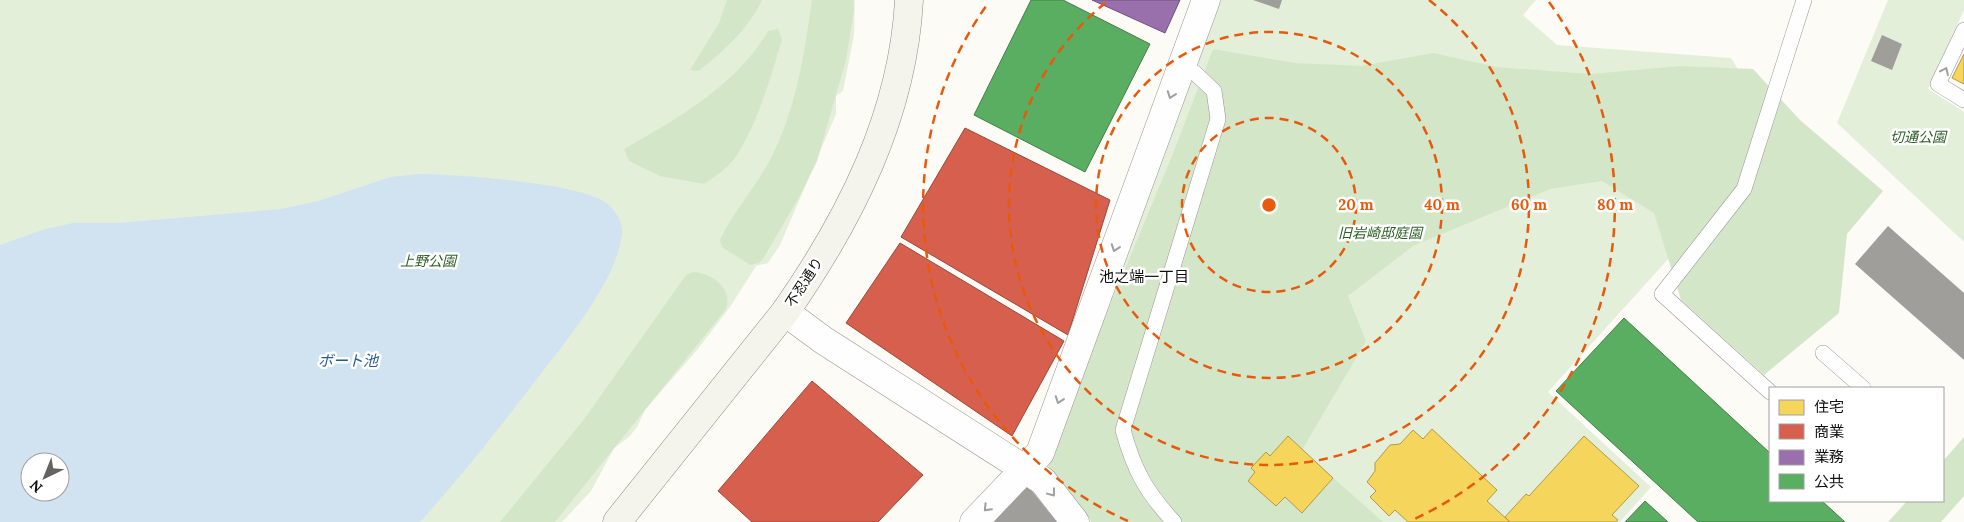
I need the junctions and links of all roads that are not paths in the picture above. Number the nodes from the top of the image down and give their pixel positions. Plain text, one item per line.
1 (909, 0) edge
2 (1206, 0) edge
3 (1804, 0) edge
4 (1964, 30) edge
5 (1182, 65) junction
6 (1964, 100) edge
7 (785, 312) junction
8 (1822, 353) dead end
9 (1863, 387) edge
10 (1769, 391) edge
11 (1024, 470) junction
12 (617, 522) edge
13 (974, 522) edge
14 (1075, 522) edge
15 (1174, 522) edge

1 - 7 main road, 不忍通り
2 - 5 street
3 - 10 lane
6 -> 4 lane
5 -> 11 street
5 - 15 lane
7 - 11 street
7 - 12 main road, 不忍通り
8 - 9 lane
11 -> 13 street
11 -> 14 street

